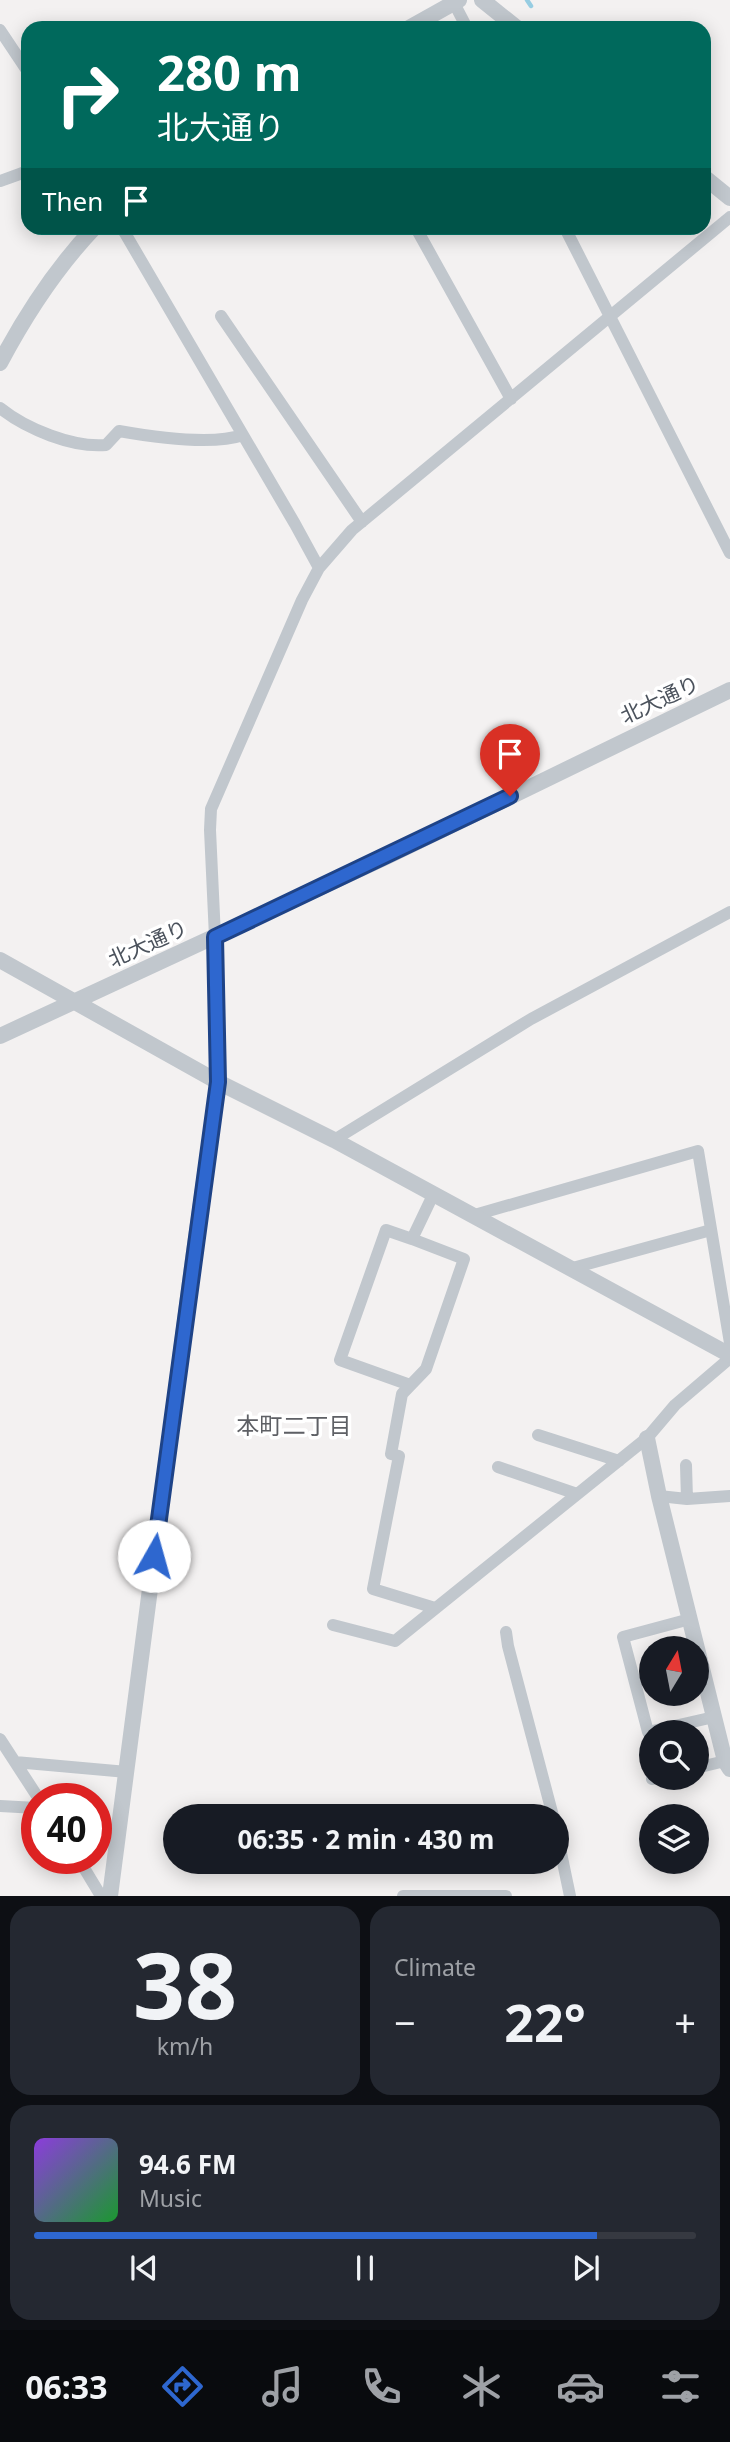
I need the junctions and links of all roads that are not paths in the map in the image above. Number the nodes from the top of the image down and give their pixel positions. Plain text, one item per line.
1 (482, 0) edge
2 (457, 1) edge
3 (421, 21) edge
4 (464, 21) edge
5 (508, 21) edge
6 (0, 30) edge
7 (21, 62) edge
8 (21, 174) edge
9 (0, 181) edge
10 (711, 183) edge
11 (730, 198) edge
12 (730, 216) edge
13 (711, 232) edge
14 (88, 235) edge
15 (126, 235) edge
16 (420, 235) edge
17 (568, 235) edge
18 (707, 235) edge
19 (221, 316) dead end
20 (609, 317) junction
21 (0, 363) edge
22 (511, 399) junction
23 (0, 408) edge
24 (243, 435) junction
25 (362, 522) junction
26 (730, 553) edge
27 (319, 568) junction
28 (730, 690) edge
29 (730, 912) edge
30 (215, 937) junction
31 (0, 960) edge
32 (74, 1000) junction
33 (0, 1036) edge
34 (218, 1082) junction
35 (334, 1140) junction
36 (433, 1195) junction
37 (471, 1216) junction
38 (711, 1230) junction
39 (412, 1239) junction
40 (569, 1269) junction
41 (730, 1343) edge
42 (730, 1357) edge
43 (410, 1385) junction
44 (538, 1435) dead end
45 (646, 1438) junction
46 (619, 1461) junction
47 (687, 1465) dead end
48 (498, 1467) dead end
49 (577, 1494) junction
50 (659, 1496) junction
51 (730, 1496) edge
52 (687, 1499) junction
53 (435, 1608) junction
54 (690, 1619) junction
55 (333, 1625) dead end
56 (506, 1632) dead end
57 (714, 1717) junction
58 (0, 1739) edge
59 (15, 1762) junction
60 (728, 1765) edge
61 (709, 1767) edge
62 (127, 1772) junction
63 (29, 1783) edge
64 (550, 1804) edge
65 (0, 1806) edge
66 (21, 1807) edge
67 (88, 1874) edge
68 (565, 1874) edge
69 (101, 1896) edge
70 (110, 1896) edge
71 (403, 1896) edge
72 (506, 1896) edge
73 (570, 1896) edge

1 - 5 street
2 - 3 street
2 - 4 street
6 - 7 street
8 - 9 street
10 - 11 street
12 - 13 street
14 - 21 street
15 - 24 street
16 - 22 street
17 - 20 street
18 - 20 street
19 - 25 street
20 - 22 street
20 - 26 street
22 - 25 street
23 - 24 street
24 - 27 street
25 - 27 street
27 - 30 street
28 - 30 street, 北大通り
29 - 35 street
30 - 32 street, 北大通り
30 - 34 street
31 - 32 street
32 - 33 street, 北大通り
32 - 34 street
34 - 35 street
34 - 62 street
35 - 36 street
36 - 37 street
36 - 39 street
37 - 38 street
37 - 40 street
38 - 40 street
38 - 41 street
39 - 43 street
39 - 43 street
40 - 42 street
42 - 45 street
43 - 53 street
44 - 46 street
45 - 46 street
45 - 50 street
46 - 49 street
47 - 52 street
48 - 49 street
49 - 53 street
50 - 52 street
50 - 54 street
51 - 52 street
53 - 55 street
54 - 57 street
54 - 57 street
56 - 64 street
57 - 60 street
58 - 59 street
59 - 62 street
59 - 63 street
60 - 61 street
62 - 70 street
65 - 66 street
67 - 69 street
68 - 73 street
71 - 72 street

